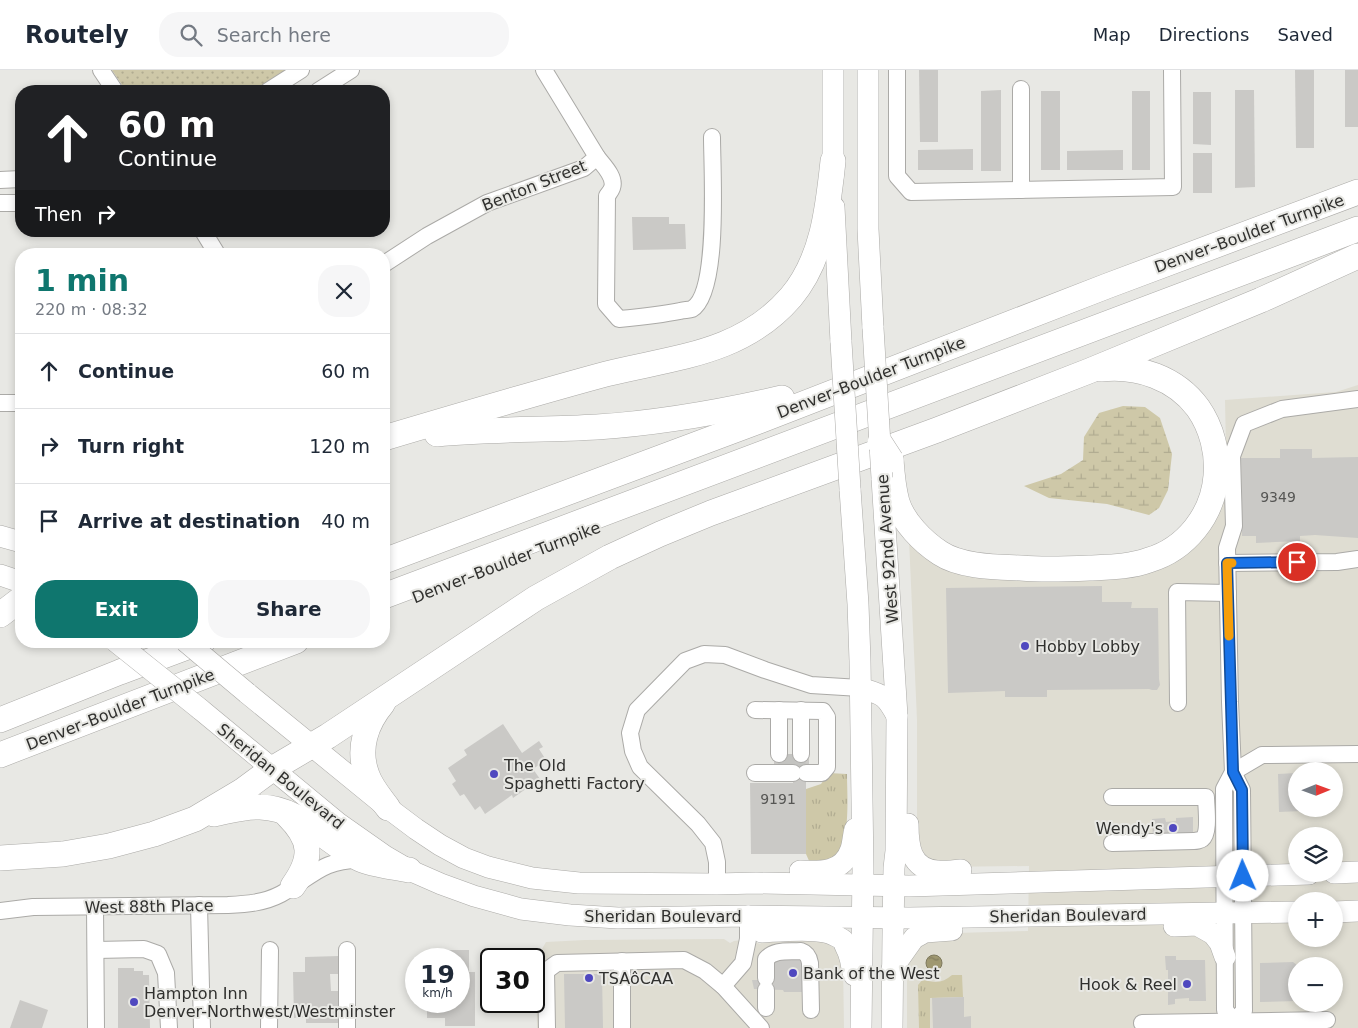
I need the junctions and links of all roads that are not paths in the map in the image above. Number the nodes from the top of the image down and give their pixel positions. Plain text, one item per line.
1 (101, 70) edge
2 (301, 70) edge
3 (351, 70) edge
4 (544, 70) edge
5 (833, 70) edge
6 (868, 70) edge
7 (897, 70) edge
8 (1172, 70) edge
9 (324, 82) edge
10 (111, 85) edge
11 (277, 85) edge
12 (1021, 89) dead end
13 (712, 137) dead end
14 (597, 157) junction
15 (834, 161) junction
16 (15, 179) edge
17 (0, 180) edge
18 (1021, 190) junction
19 (1358, 192) edge
20 (0, 203) edge
21 (15, 203) edge
22 (1358, 208) edge
23 (1358, 229) edge
24 (207, 237) edge
25 (1358, 242) edge
26 (214, 248) edge
27 (1358, 256) edge
28 (390, 260) edge
29 (926, 356) junction
30 (1089, 371) junction
31 (1358, 399) edge
32 (0, 403) edge
33 (15, 404) edge
34 (390, 438) edge
35 (390, 439) edge
36 (885, 461) junction
37 (0, 536) edge
38 (15, 540) edge
39 (1358, 558) edge
40 (390, 559) edge
41 (1227, 563) junction
42 (390, 571) edge
43 (0, 575) edge
44 (15, 580) edge
45 (1228, 593) junction
46 (390, 594) edge
47 (15, 603) edge
48 (390, 606) edge
49 (0, 614) edge
50 (124, 648) edge
51 (154, 648) edge
52 (184, 648) edge
53 (194, 648) edge
54 (246, 648) edge
55 (278, 648) edge
56 (860, 688) junction
57 (389, 695) junction
58 (1178, 703) dead end
59 (0, 708) edge
60 (755, 710) dead end
61 (790, 710) junction
62 (897, 716) junction
63 (0, 720) edge
64 (0, 742) edge
65 (312, 746) junction
66 (1358, 754) edge
67 (0, 755) edge
68 (790, 764) junction
69 (272, 769) junction
70 (1233, 772) junction
71 (755, 773) dead end
72 (896, 781) junction
73 (1112, 797) dead end
74 (388, 808) junction
75 (281, 809) junction
76 (862, 813) junction
77 (195, 819) junction
78 (1112, 843) dead end
79 (0, 858) edge
80 (362, 860) junction
81 (409, 870) junction
82 (1358, 872) edge
83 (1343, 873) edge
84 (1288, 875) edge
85 (1234, 877) junction
86 (1023, 882) junction
87 (717, 884) junction
88 (756, 884) junction
89 (293, 886) junction
90 (863, 886) junction
91 (894, 886) junction
92 (199, 905) junction
93 (95, 907) junction
94 (0, 911) edge
95 (1358, 911) edge
96 (1288, 912) edge
97 (1343, 912) edge
98 (1234, 913) junction
99 (1155, 914) junction
100 (748, 916) junction
101 (1018, 916) junction
102 (862, 917) junction
103 (893, 917) junction
104 (96, 950) junction
105 (270, 950) dead end
106 (347, 950) dead end
107 (1225, 957) junction
108 (622, 961) junction
109 (892, 969) junction
110 (723, 986) junction
111 (862, 990) junction
112 (766, 1008) dead end
113 (811, 1010) dead end
114 (1327, 1020) dead end
115 (1142, 1023) dead end
116 (1234, 1025) edge
117 (96, 1028) edge
118 (168, 1028) edge
119 (202, 1028) edge
120 (269, 1028) edge
121 (347, 1028) edge
122 (547, 1028) edge
123 (622, 1028) edge
124 (761, 1028) edge
125 (861, 1028) edge
126 (892, 1028) edge

1 - 10 street
2 - 11 street
3 - 9 street
4 - 14 street, Benton Street
5 - 15 main road, West 92nd Avenue
6 - 36 main road, West 92nd Avenue, bridge
7 - 18 street
8 - 18 street
12 - 18 street
13 - 14 street
14 - 28 street, Benton Street
15 - 34 highway
15 - 56 main road, West 92nd Avenue, bridge
16 - 17 street
19 - 29 highway, Denver–Boulder Turnpike
20 - 21 street
22 - 42 highway
23 - 46 highway
24 - 26 street
25 - 48 highway, Denver–Boulder Turnpike
27 - 30 highway
29 - 35 highway
29 - 40 highway, Denver–Boulder Turnpike
30 - 36 highway
30 - 57 highway
31 - 41 street
32 - 33 street
36 - 62 main road, West 92nd Avenue
37 - 38 main road
39 - 41 street
41 - 45 street
43 - 44 main road
45 - 58 street
45 - 70 street
47 - 49 highway
50 - 69 main road, Sheridan Boulevard, bridge
51 - 59 highway
52 - 63 highway
53 - 65 main road, Sheridan Boulevard, bridge
54 - 64 highway
55 - 67 highway, Denver–Boulder Turnpike
56 - 62 main road
56 - 76 main road, West 92nd Avenue
56 - 87 street
57 - 65 highway
57 - 74 highway
60 - 61 street
61 - 68 street
61 - 68 street
61 - 68 street
62 - 72 main road, West 92nd Avenue
65 - 69 highway
65 - 74 main road, Sheridan Boulevard
66 - 70 street
68 - 71 street
69 - 77 highway
69 - 81 main road, Sheridan Boulevard
70 - 85 street
72 - 86 main road
72 - 91 main road, West 92nd Avenue
73 - 78 street
74 - 87 main road, Sheridan Boulevard
75 - 77 highway
75 - 80 highway
75 - 89 highway
76 - 88 main road
76 - 90 main road, West 92nd Avenue
77 - 79 highway
80 - 81 highway
80 - 89 street, West 88th Place
81 - 100 main road, Sheridan Boulevard
82 - 83 main road
84 - 85 main road, Sheridan Boulevard
85 - 86 main road, Sheridan Boulevard
85 - 98 street
86 - 91 main road, Sheridan Boulevard
87 - 88 main road, Sheridan Boulevard
88 - 90 main road, Sheridan Boulevard
89 - 92 street, West 88th Place
90 - 91 main road, Sheridan Boulevard
90 - 102 main road, West 92nd Avenue
91 - 103 main road, West 92nd Avenue
92 - 93 street, West 88th Place
92 - 119 street
93 - 94 street, West 88th Place
93 - 104 street
95 - 97 main road
96 - 98 main road, Sheridan Boulevard
98 - 99 main road, Sheridan Boulevard
98 - 107 street
98 - 116 street
99 - 101 main road, Sheridan Boulevard
99 - 107 main road
100 - 102 main road, Sheridan Boulevard
100 - 110 street
100 - 111 main road
101 - 103 main road, Sheridan Boulevard
101 - 109 main road
102 - 103 main road, Sheridan Boulevard
102 - 111 main road, West 92nd Avenue
103 - 109 main road, West 92nd Avenue
104 - 117 street
104 - 118 street
105 - 120 street
106 - 121 street
107 - 116 street
108 - 110 street
108 - 122 street
108 - 123 street
109 - 126 main road, West 92nd Avenue
110 - 124 street
111 - 125 main road, West 92nd Avenue
112 - 113 street
114 - 116 street
115 - 116 street

